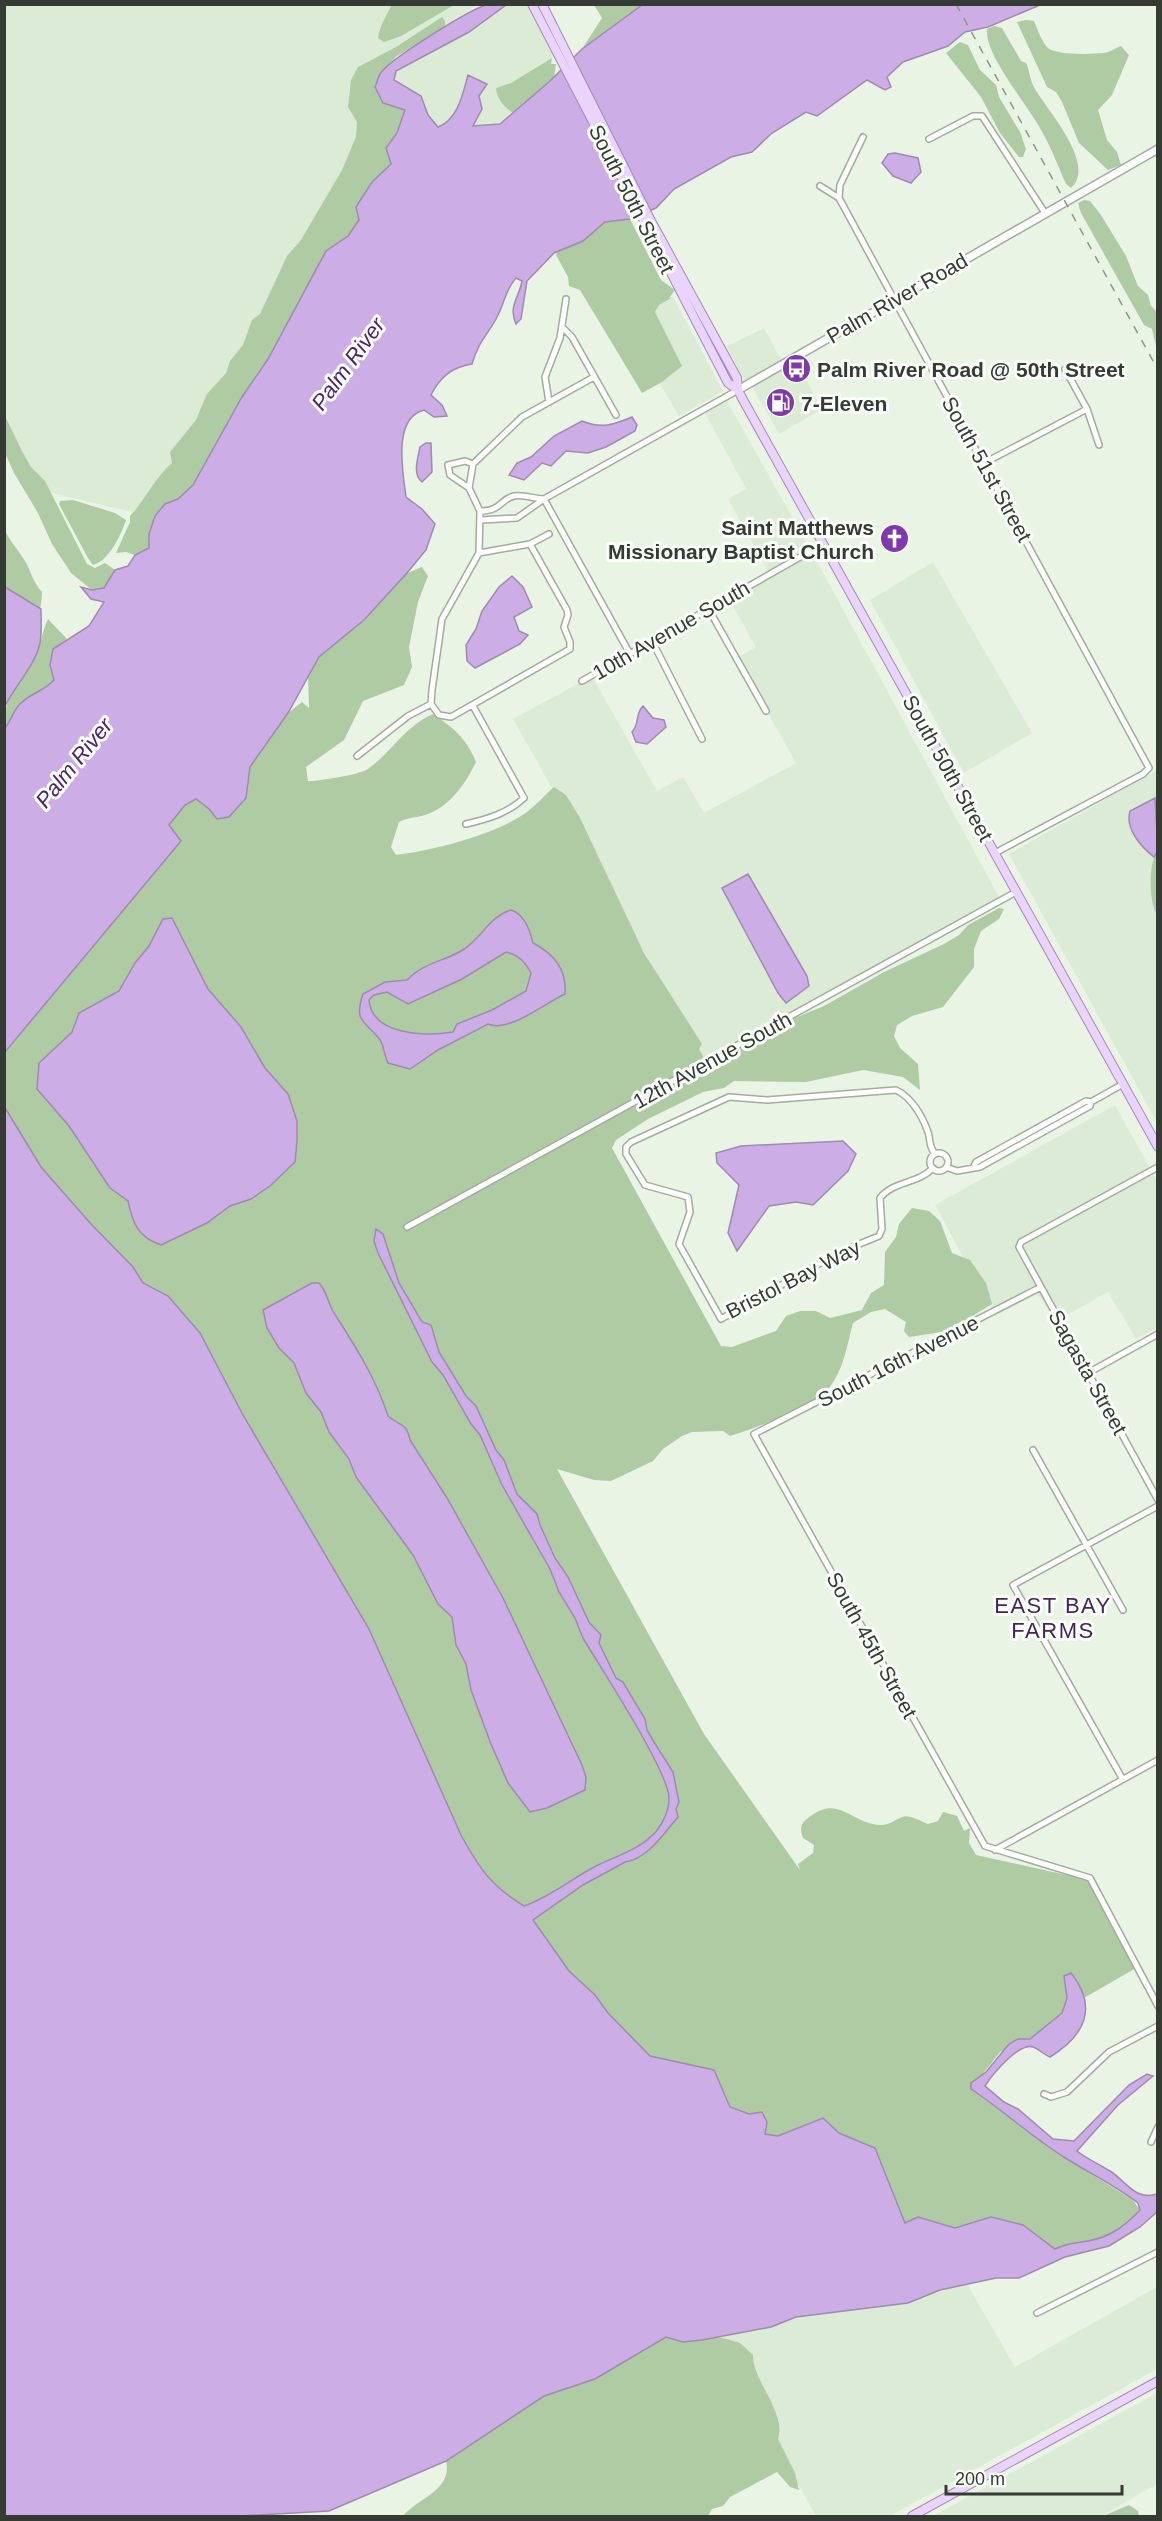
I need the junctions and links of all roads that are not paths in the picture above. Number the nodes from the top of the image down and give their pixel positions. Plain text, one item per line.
1 (532, 4) edge
2 (542, 4) edge
3 (556, 44) junction
4 (863, 137) dead end
5 (929, 139) dead end
6 (1158, 149) edge
7 (820, 186) dead end
8 (839, 198) junction
9 (1046, 213) junction
10 (566, 299) dead end
11 (894, 299) junction
12 (562, 327) junction
13 (1065, 369) dead end
14 (594, 377) junction
15 (738, 390) junction
16 (549, 402) junction
17 (1086, 409) junction
18 (616, 415) dead end
19 (1100, 445) dead end
20 (984, 463) junction
21 (473, 464) junction
22 (469, 488) junction
23 (544, 499) junction
24 (501, 507) junction
25 (480, 511) junction
26 (503, 517) junction
27 (480, 520) junction
28 (549, 534) dead end
29 (530, 544) junction
30 (823, 544) junction
31 (479, 552) junction
32 (708, 608) junction
33 (652, 641) junction
34 (630, 654) junction
35 (582, 681) dead end
36 (431, 704) junction
37 (473, 706) junction
38 (766, 711) dead end
39 (702, 738) dead end
40 (357, 756) dead end
41 (466, 824) dead end
42 (995, 853) junction
43 (1016, 892) junction
44 (1123, 1084) junction
45 (1158, 1147) edge
46 (935, 1154) junction
47 (946, 1167) junction
48 (1158, 1167) edge
49 (933, 1168) junction
50 (407, 1227) dead end
51 (1041, 1287) junction
52 (1158, 1334) edge
53 (1088, 1373) junction
54 (754, 1434) joint
55 (1033, 1450) dead end
56 (1158, 1500) edge
57 (1158, 1506) edge
58 (1086, 1545) junction
59 (1123, 1610) dead end
60 (1158, 1760) edge
61 (1122, 1778) junction
62 (995, 1850) junction
63 (1158, 2006) edge
64 (1158, 2026) edge
65 (1044, 2094) dead end
66 (1158, 2127) edge
67 (1151, 2142) dead end
68 (1158, 2252) edge
69 (1037, 2313) dead end
70 (1158, 2381) edge
71 (912, 2517) edge

1 - 3 main road, South 50th Street
2 - 3 main road, South 50th Street
3 - 15 main road, South 50th Street
4 - 8 street
5 - 9 street
6 - 9 street, Palm River Road
7 - 8 street
8 - 11 street, South 51st Street
9 - 11 street, Palm River Road
10 - 12 street
11 - 15 street, Palm River Road
11 - 20 street, South 51st Street
12 - 14 street
12 - 16 street
13 - 17 street
14 - 16 street
14 - 18 street
15 - 23 street, Palm River Road
15 - 30 main road, South 50th Street
16 - 21 street
17 - 19 street
17 - 20 street
20 - 42 street, South 51st Street
21 - 22 street
21 - 22 street
22 - 25 street
23 - 24 street
23 - 26 street, Palm River Road
23 - 34 street
24 - 25 street
24 - 26 street
25 - 27 street
26 - 27 street, Palm River Road
27 - 31 street
28 - 29 street
29 - 31 street
29 - 37 street
30 - 32 street, 10th Avenue South
30 - 42 main road, South 50th Street
31 - 36 street
32 - 33 street, 10th Avenue South
32 - 38 street
33 - 34 street, 10th Avenue South
33 - 39 street
34 - 35 street, 10th Avenue South
36 - 37 street
36 - 40 street
37 - 41 street
42 - 43 main road, South 50th Street
43 - 44 main road, South 50th Street
43 - 50 street, 12th Avenue South
44 - 45 main road, South 50th Street
44 - 47 street
46 - 47 street
46 - 49 street
46 - 49 street, Bristol Bay Way
47 - 49 street
48 - 51 street, Sagasta Street
51 - 53 street, Sagasta Street
51 - 54 street, South 16th Avenue
52 - 53 street
53 - 56 street, Sagasta Street
54 - 62 street, South 45th Street
55 - 58 street
57 - 58 street
58 - 59 street
58 - 61 street
60 - 61 street
61 - 62 street
62 - 63 street
64 - 65 street
66 - 67 street
68 - 69 street
70 - 71 main road

